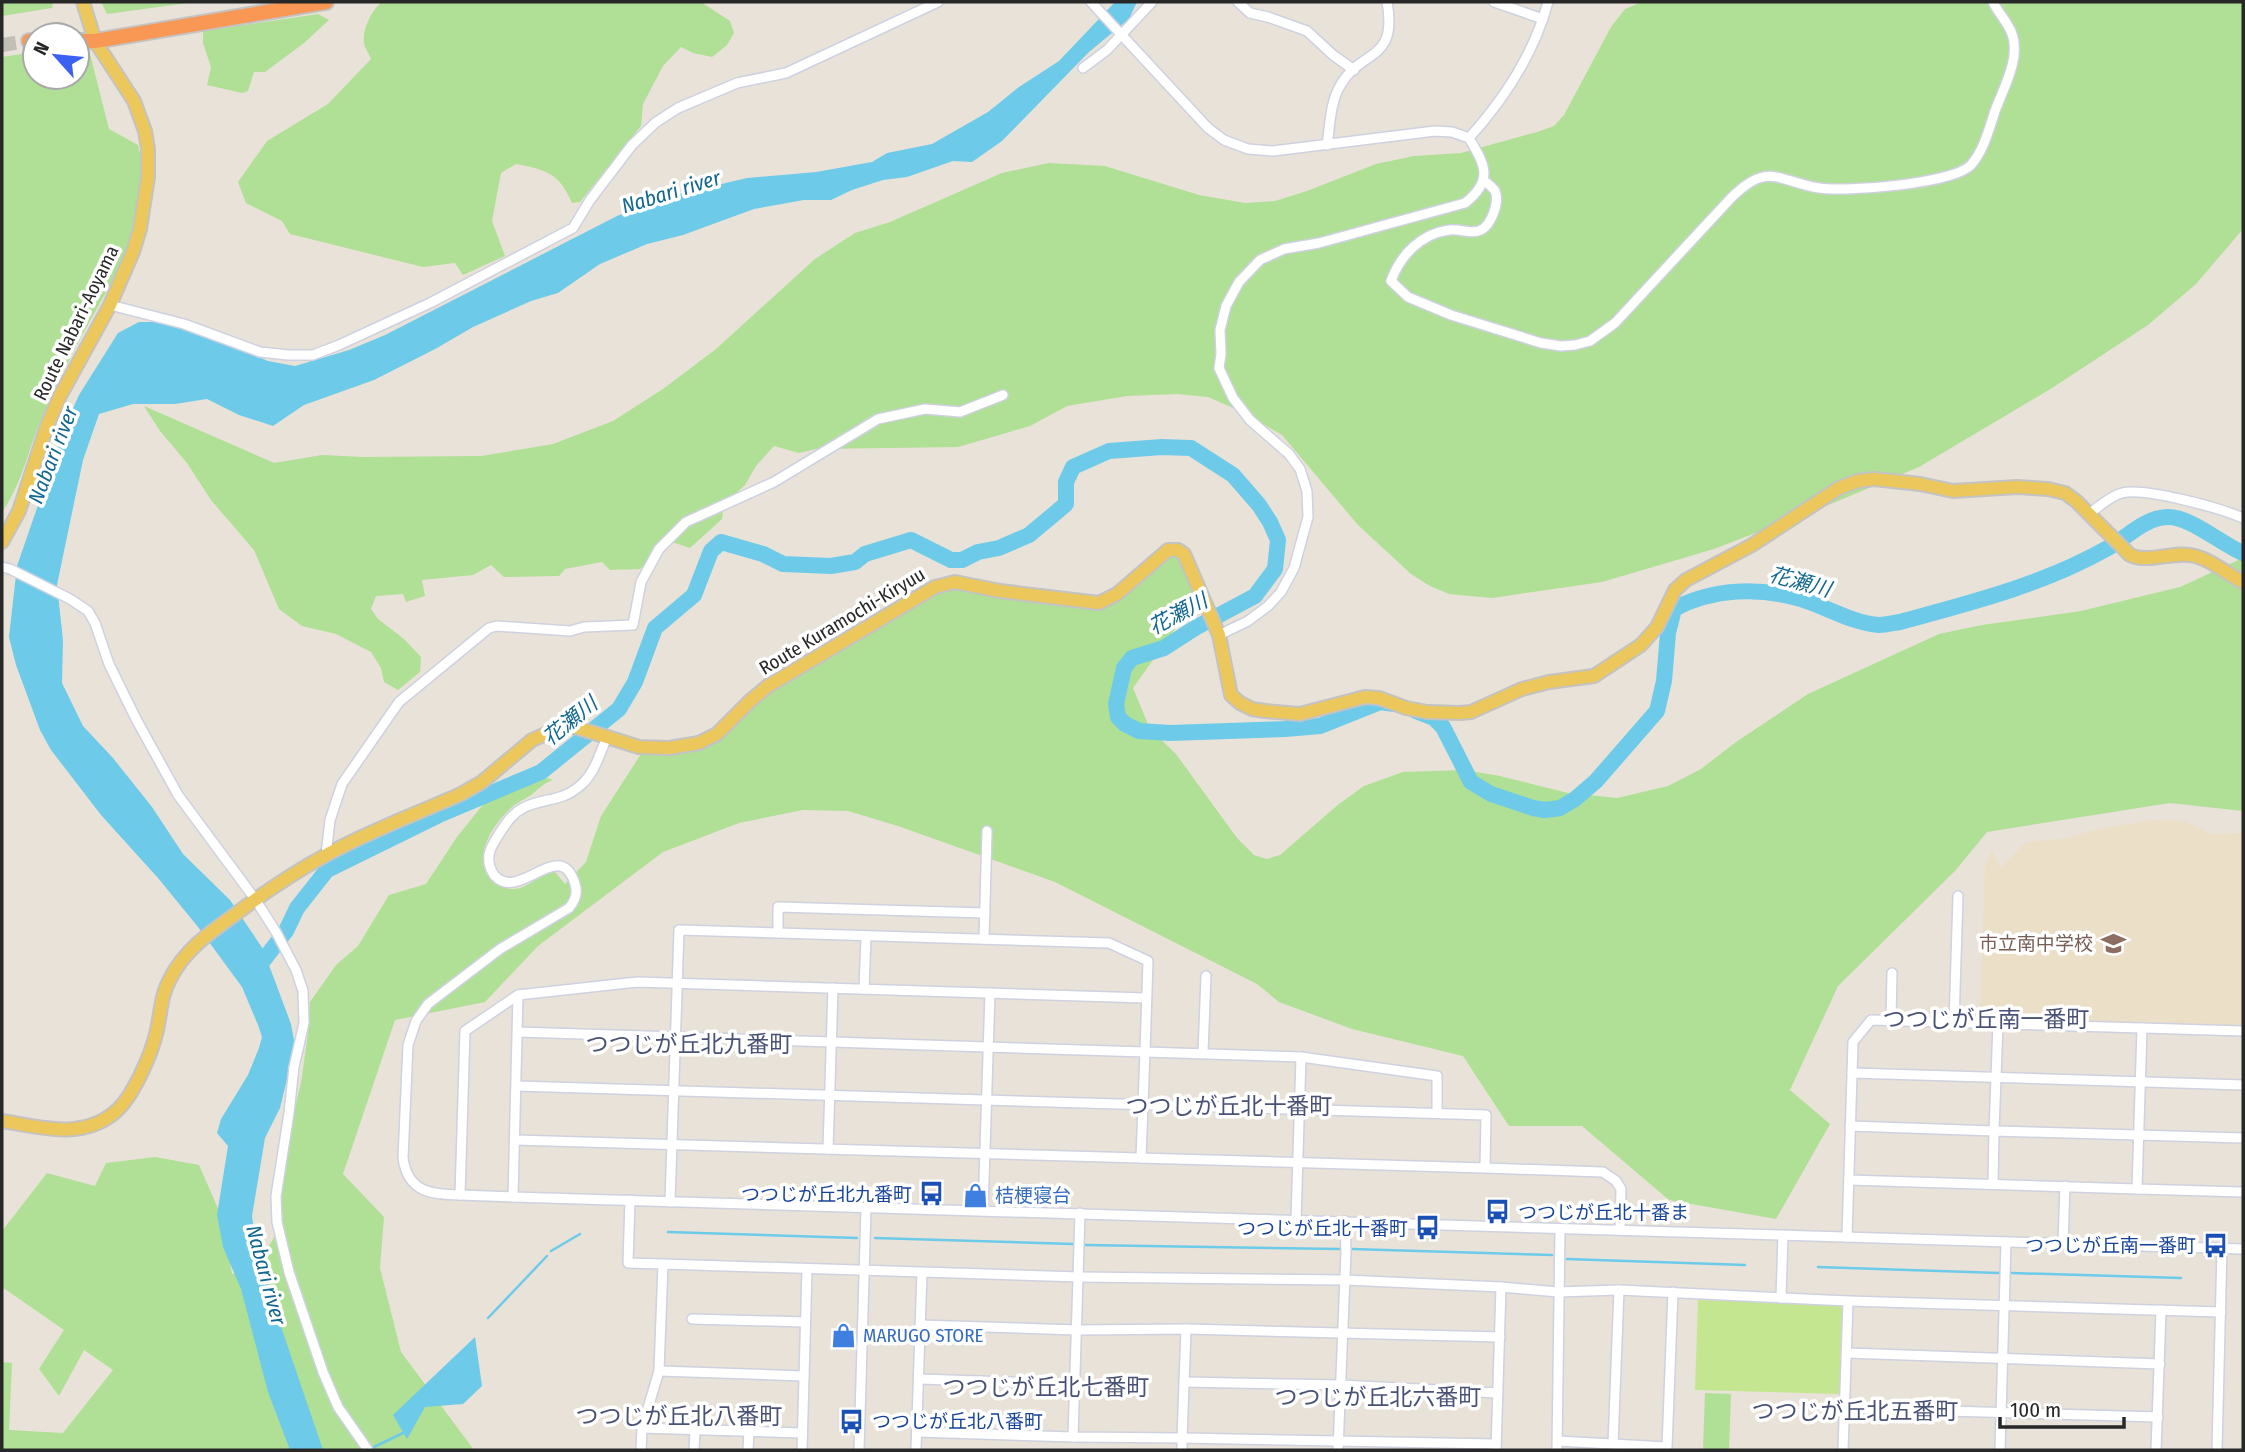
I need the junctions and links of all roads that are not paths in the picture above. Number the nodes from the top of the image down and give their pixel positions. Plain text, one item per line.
1 (83, 2) edge
2 (326, 2) edge
3 (938, 2) edge
4 (1091, 2) edge
5 (1152, 2) edge
6 (1238, 2) edge
7 (1387, 2) edge
8 (1494, 2) edge
9 (1548, 2) edge
10 (1993, 2) edge
11 (1543, 19) junction
12 (1122, 35) junction
13 (91, 41) edge
14 (95, 41) junction
15 (1083, 68) dead end
16 (1354, 70) junction
17 (1469, 138) junction
18 (1327, 145) junction
19 (1483, 180) junction
20 (110, 305) junction
21 (1003, 395) dead end
22 (2090, 513) junction
23 (2243, 518) edge
24 (2, 542) edge
25 (6, 568) edge
26 (2243, 582) edge
27 (1218, 631) junction
28 (607, 737) junction
29 (987, 831) dead end
30 (326, 855) junction
31 (1958, 896) dead end
32 (255, 899) junction
33 (985, 913) junction
34 (778, 933) junction
35 (866, 937) junction
36 (984, 939) junction
37 (1892, 973) dead end
38 (1206, 976) dead end
39 (677, 983) junction
40 (833, 988) junction
41 (864, 989) junction
42 (990, 993) junction
43 (518, 995) junction
44 (1146, 998) junction
45 (1891, 1020) junction
46 (1954, 1023) junction
47 (1998, 1024) junction
48 (2142, 1028) junction
49 (2243, 1031) edge
50 (518, 1032) junction
51 (675, 1037) junction
52 (832, 1041) junction
53 (988, 1046) junction
54 (1145, 1052) junction
55 (1203, 1053) junction
56 (1301, 1057) junction
57 (1852, 1073) junction
58 (1996, 1078) junction
59 (2140, 1082) junction
60 (2243, 1085) edge
61 (517, 1086) junction
62 (673, 1090) junction
63 (830, 1095) junction
64 (986, 1100) junction
65 (1143, 1105) junction
66 (1300, 1109) junction
67 (1437, 1113) junction
68 (2, 1121) edge
69 (1850, 1126) junction
70 (1994, 1131) junction
71 (2139, 1136) junction
72 (2243, 1139) edge
73 (515, 1140) junction
74 (672, 1144) junction
75 (828, 1149) junction
76 (986, 1154) junction
77 (1142, 1158) junction
78 (1298, 1163) junction
79 (1485, 1168) junction
80 (1849, 1180) junction
81 (1993, 1184) junction
82 (2065, 1186) junction
83 (2137, 1189) junction
84 (2243, 1192) edge
85 (460, 1195) junction
86 (513, 1197) junction
87 (630, 1200) junction
88 (670, 1202) junction
89 (866, 1207) junction
90 (983, 1210) junction
91 (1080, 1213) junction
92 (1296, 1220) junction
93 (1345, 1221) junction
94 (1560, 1229) junction
95 (1620, 1230) junction
96 (1783, 1235) junction
97 (1847, 1237) junction
98 (2007, 1242) junction
99 (2063, 1244) junction
100 (2222, 1248) junction
101 (2243, 1249) edge
102 (663, 1264) junction
103 (807, 1269) junction
104 (865, 1271) junction
105 (922, 1272) junction
106 (1079, 1277) junction
107 (1345, 1280) junction
108 (1501, 1287) junction
109 (1619, 1290) junction
110 (1558, 1292) junction
111 (1673, 1292) junction
112 (1781, 1298) junction
113 (1848, 1301) junction
114 (2005, 1305) junction
115 (2161, 1310) junction
116 (2221, 1312) junction
117 (692, 1319) dead end
118 (805, 1322) junction
119 (920, 1325) junction
120 (1186, 1329) junction
121 (1077, 1330) junction
122 (1343, 1332) junction
123 (1500, 1337) junction
124 (1847, 1353) junction
125 (2003, 1359) junction
126 (2160, 1363) junction
127 (659, 1371) junction
128 (804, 1376) junction
129 (919, 1379) junction
130 (1184, 1382) junction
131 (1074, 1384) junction
132 (1341, 1385) junction
133 (1498, 1393) junction
134 (1844, 1408) junction
135 (2001, 1412) junction
136 (2158, 1417) junction
137 (642, 1428) junction
138 (695, 1430) junction
139 (749, 1432) junction
140 (917, 1432) junction
141 (802, 1433) junction
142 (1073, 1437) junction
143 (1182, 1438) junction
144 (1613, 1444) junction
145 (1339, 1446) edge
146 (1558, 1446) edge
147 (1496, 1447) edge
148 (366, 1448) edge
149 (641, 1450) edge
150 (694, 1450) edge
151 (748, 1450) edge
152 (802, 1450) edge
153 (859, 1450) edge
154 (916, 1450) edge
155 (1182, 1450) edge
156 (1843, 1450) edge
157 (2000, 1450) edge
158 (2156, 1450) edge
159 (2217, 1450) edge

1 - 14 main road, Route Nabari-Aoyama
2 - 14 highway
3 - 20 street
4 - 12 street
5 - 12 street
6 - 16 street
7 - 16 street
8 - 11 street
9 - 11 street
10 - 19 street
11 - 17 street
12 - 15 street
12 - 18 street
13 - 14 highway
14 - 20 main road, Route Nabari-Aoyama
16 - 18 street
17 - 18 street
17 - 19 street
19 - 27 street
20 - 24 main road, Route Nabari-Aoyama
21 - 30 street
22 - 23 street
22 - 26 main road, Route Kuramochi-Kiryuu
22 - 27 main road, Route Kuramochi-Kiryuu
25 - 32 street
27 - 28 main road, Route Kuramochi-Kiryuu
28 - 30 main road, Route Kuramochi-Kiryuu
28 - 85 street
29 - 33 street
30 - 32 main road, Route Kuramochi-Kiryuu
31 - 46 street
32 - 68 main road, Route Kuramochi-Kiryuu
32 - 148 street
33 - 34 street
33 - 36 street
34 - 35 street
34 - 39 street
35 - 36 street
35 - 41 street
36 - 44 street
37 - 45 street
38 - 55 street
39 - 40 street
39 - 43 street
39 - 51 street
40 - 41 street
40 - 52 street
41 - 42 street
42 - 44 street
42 - 53 street
43 - 50 street
43 - 85 street
44 - 54 street
45 - 46 street
45 - 57 street
46 - 47 street
47 - 48 street
47 - 58 street
48 - 49 street
48 - 59 street
50 - 51 street
50 - 61 street
51 - 52 street
51 - 62 street
52 - 53 street
52 - 63 street
53 - 54 street
53 - 64 street
54 - 55 street
54 - 65 street
55 - 56 street
56 - 66 street
56 - 67 street
57 - 58 street
57 - 69 street
58 - 59 street
58 - 70 street
59 - 60 street
59 - 71 street
61 - 62 street
61 - 73 street
62 - 63 street
62 - 74 street
63 - 64 street
63 - 75 street
64 - 65 street
64 - 76 street
65 - 66 street
65 - 77 street
66 - 67 street
66 - 78 street
67 - 79 street
69 - 70 street
69 - 80 street
70 - 71 street
70 - 81 street
71 - 72 street
71 - 83 street
73 - 74 street
73 - 86 street
74 - 75 street
74 - 88 street
75 - 76 street
76 - 77 street
76 - 90 street
77 - 78 street
78 - 79 street
78 - 92 street
79 - 95 street
80 - 81 street
80 - 97 street
81 - 82 street
82 - 83 street
82 - 99 street
83 - 84 street
85 - 86 street
86 - 87 street
87 - 88 street
87 - 102 street
88 - 89 street
89 - 90 street
89 - 104 street
90 - 91 street
91 - 92 street
91 - 106 street
92 - 93 street
93 - 94 street
93 - 107 street
94 - 95 street
94 - 110 street
95 - 96 street
96 - 97 street
96 - 112 street
97 - 98 street
98 - 99 street
98 - 114 street
99 - 100 street
100 - 101 street
100 - 116 street
102 - 103 street
102 - 127 street
103 - 104 street
103 - 118 street
104 - 105 street
104 - 153 street
105 - 106 street
105 - 119 street
106 - 107 street
106 - 121 street
107 - 108 street
107 - 122 street
108 - 110 street
108 - 123 street
109 - 110 street
109 - 111 street
109 - 144 street
110 - 146 street
111 - 112 street
111 - 144 street
112 - 113 street
113 - 114 street
113 - 124 street
114 - 115 street
114 - 125 street
115 - 116 street
115 - 126 street
116 - 159 street
117 - 118 street
118 - 128 street
119 - 121 street
119 - 129 street
120 - 121 street
120 - 122 street
120 - 130 street
121 - 131 street
122 - 123 street
122 - 132 street
123 - 133 street
124 - 125 street
124 - 134 street
125 - 126 street
125 - 135 street
126 - 136 street
127 - 128 street
127 - 137 street
128 - 141 street
129 - 131 street
129 - 140 street
130 - 132 street
130 - 143 street
131 - 142 street
132 - 133 street
132 - 145 street
133 - 147 street
134 - 135 street
134 - 156 street
135 - 136 street
135 - 157 street
136 - 158 street
137 - 138 street
137 - 149 street
138 - 139 street
138 - 150 street
139 - 141 street
139 - 151 street
140 - 142 street
140 - 154 street
141 - 152 street
142 - 143 street
143 - 145 street
143 - 155 street
144 - 146 street
145 - 147 street

